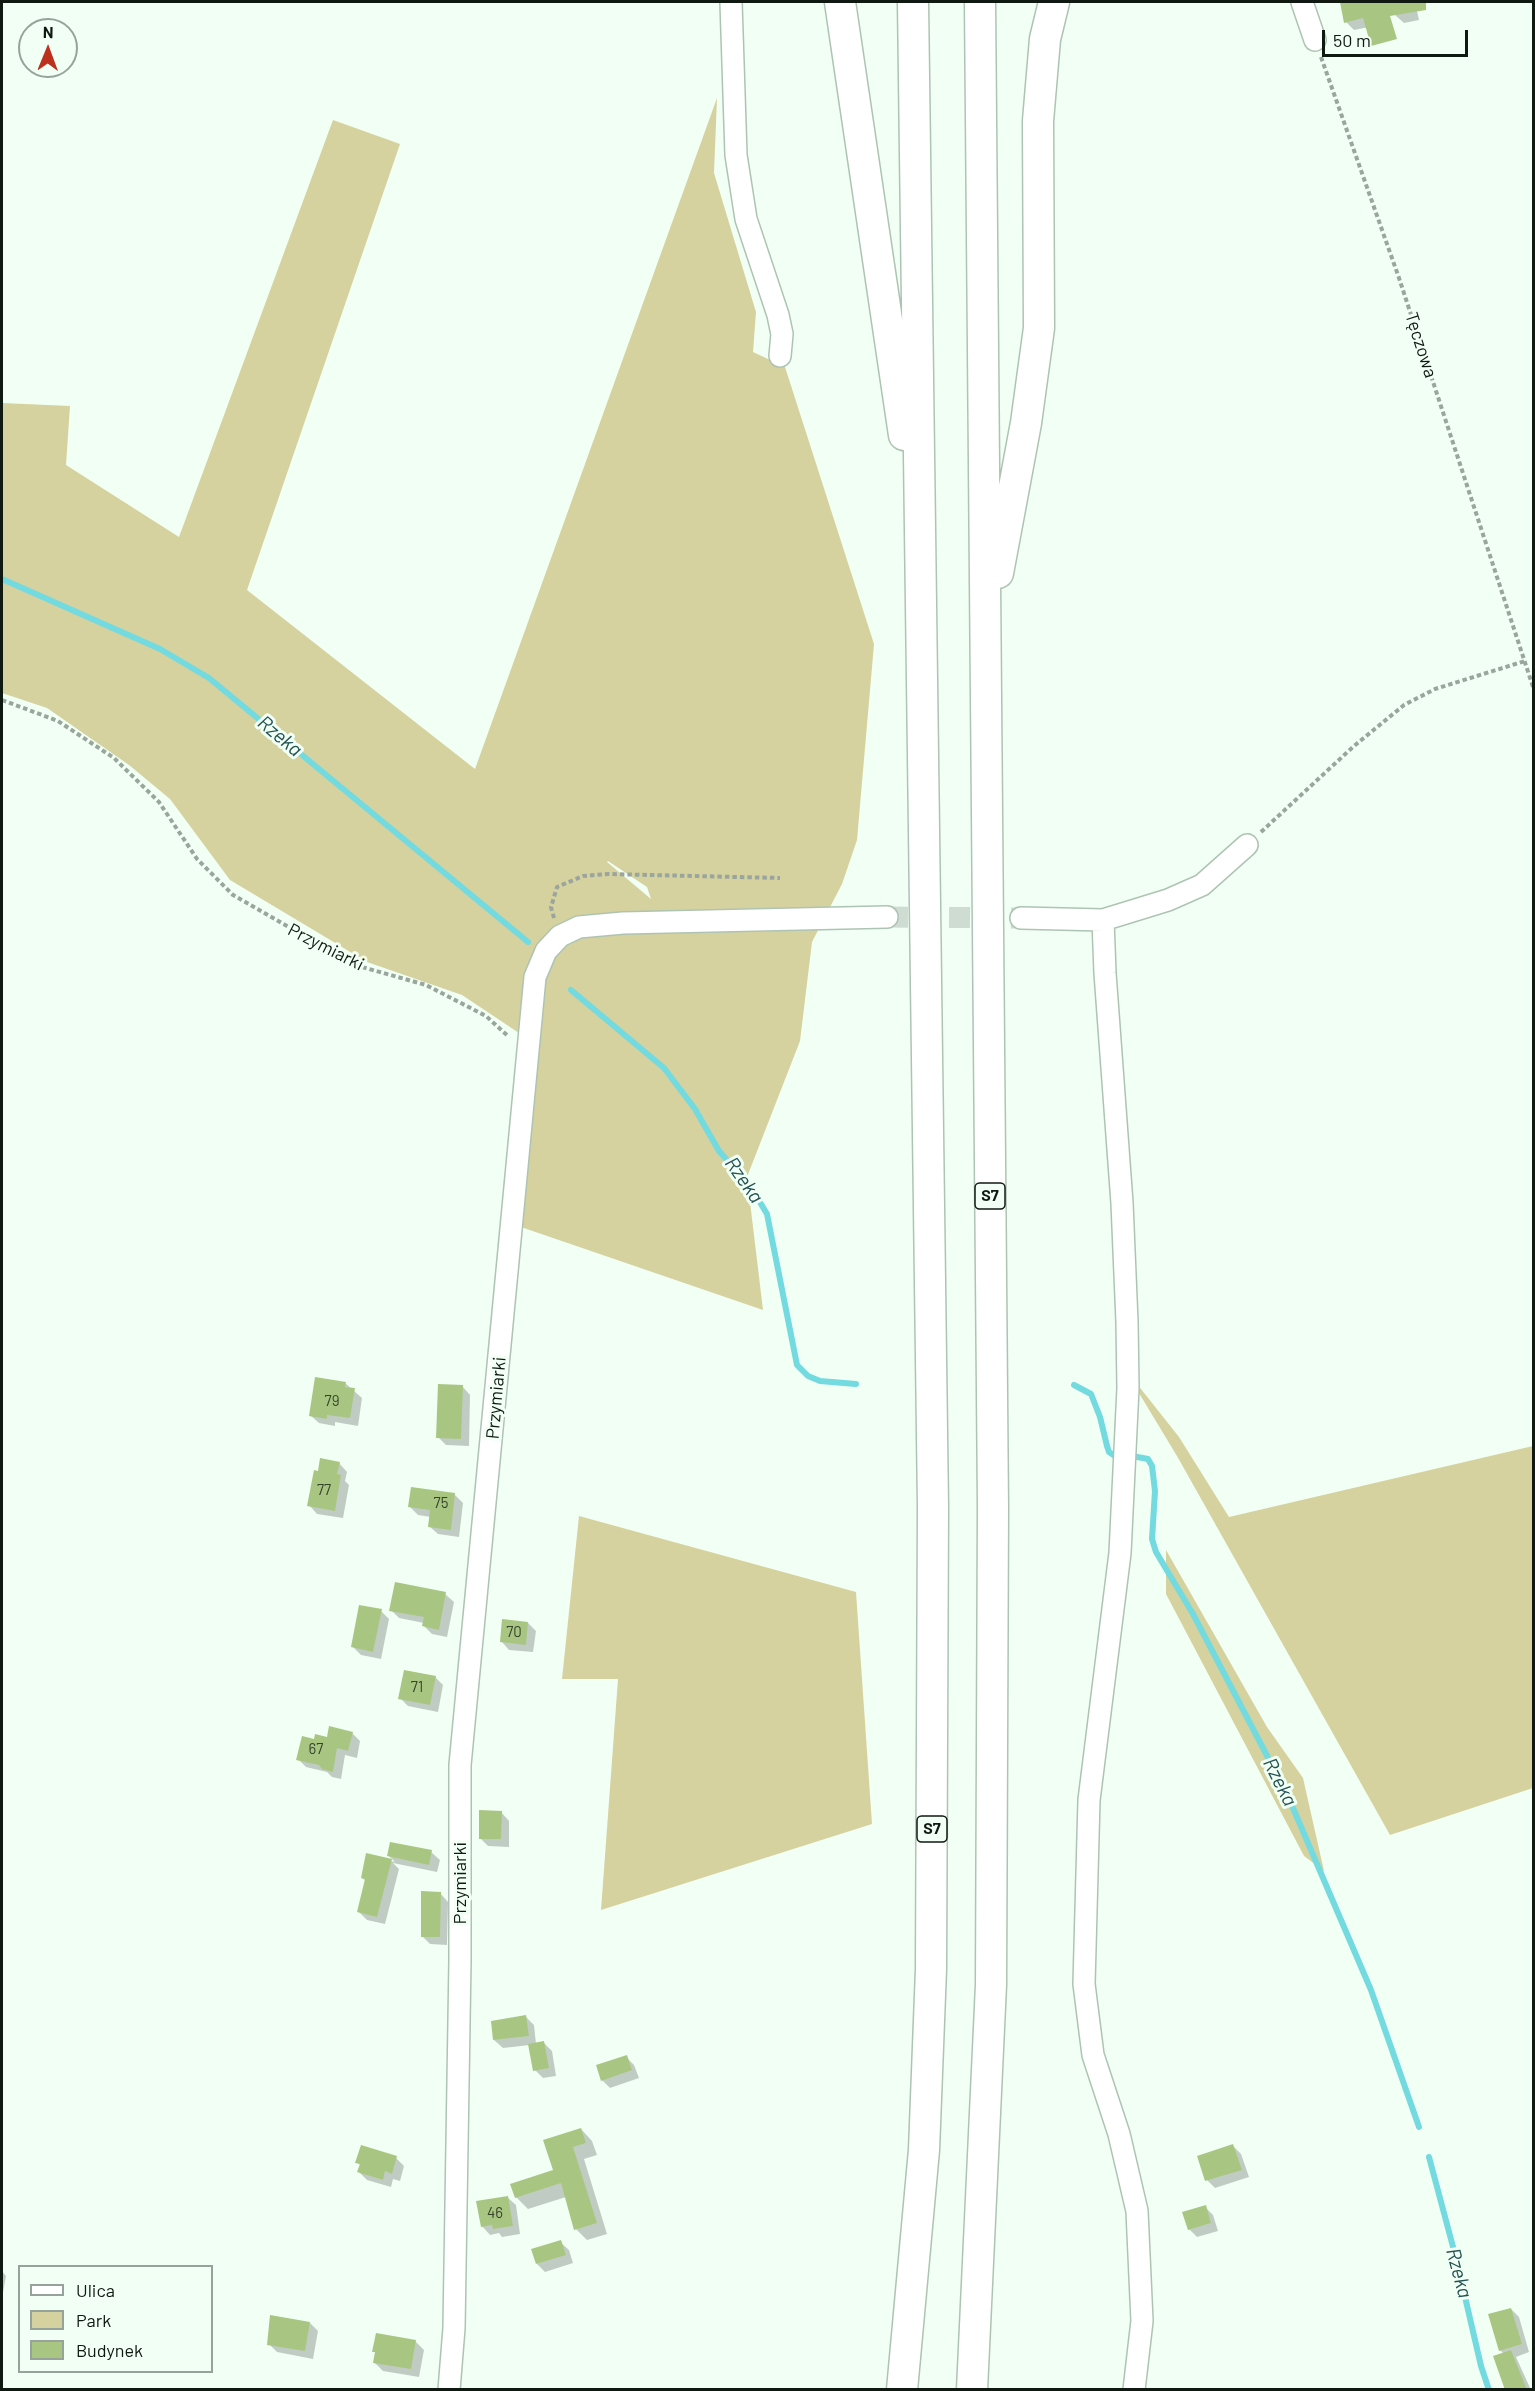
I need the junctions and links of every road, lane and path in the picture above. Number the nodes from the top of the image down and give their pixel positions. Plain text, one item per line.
1 (731, 2) edge
2 (840, 2) edge
3 (913, 2) edge
4 (980, 2) edge
5 (1054, 2) edge
6 (1302, 2) edge
7 (1315, 39) joint
8 (780, 356) dead end
9 (922, 567) junction
10 (986, 635) junction
11 (1525, 661) junction
12 (1533, 690) edge
13 (2, 700) edge
14 (1247, 845) joint
15 (780, 879) dead end
16 (888, 917) tunnel mouth
17 (1020, 918) tunnel mouth
18 (1103, 920) junction
19 (560, 936) junction
20 (527, 1058) junction
21 (450, 2390) edge
22 (902, 2390) edge
23 (972, 2390) edge
24 (1134, 2390) edge

1 - 8 street
2 - 9 highway
3 - 9 highway, S7
4 - 10 highway, S7
5 - 10 highway
6 - 7 street
7 - 11 path, Tęczowa
9 - 22 highway, S7
10 - 23 highway, S7
11 - 12 path, Tęczowa
11 - 14 path
13 - 20 path, Przymiarki
14 - 18 street
15 - 19 path
16 - 19 street
17 - 18 street
18 - 24 street
19 - 20 street
20 - 21 street, Przymiarki

